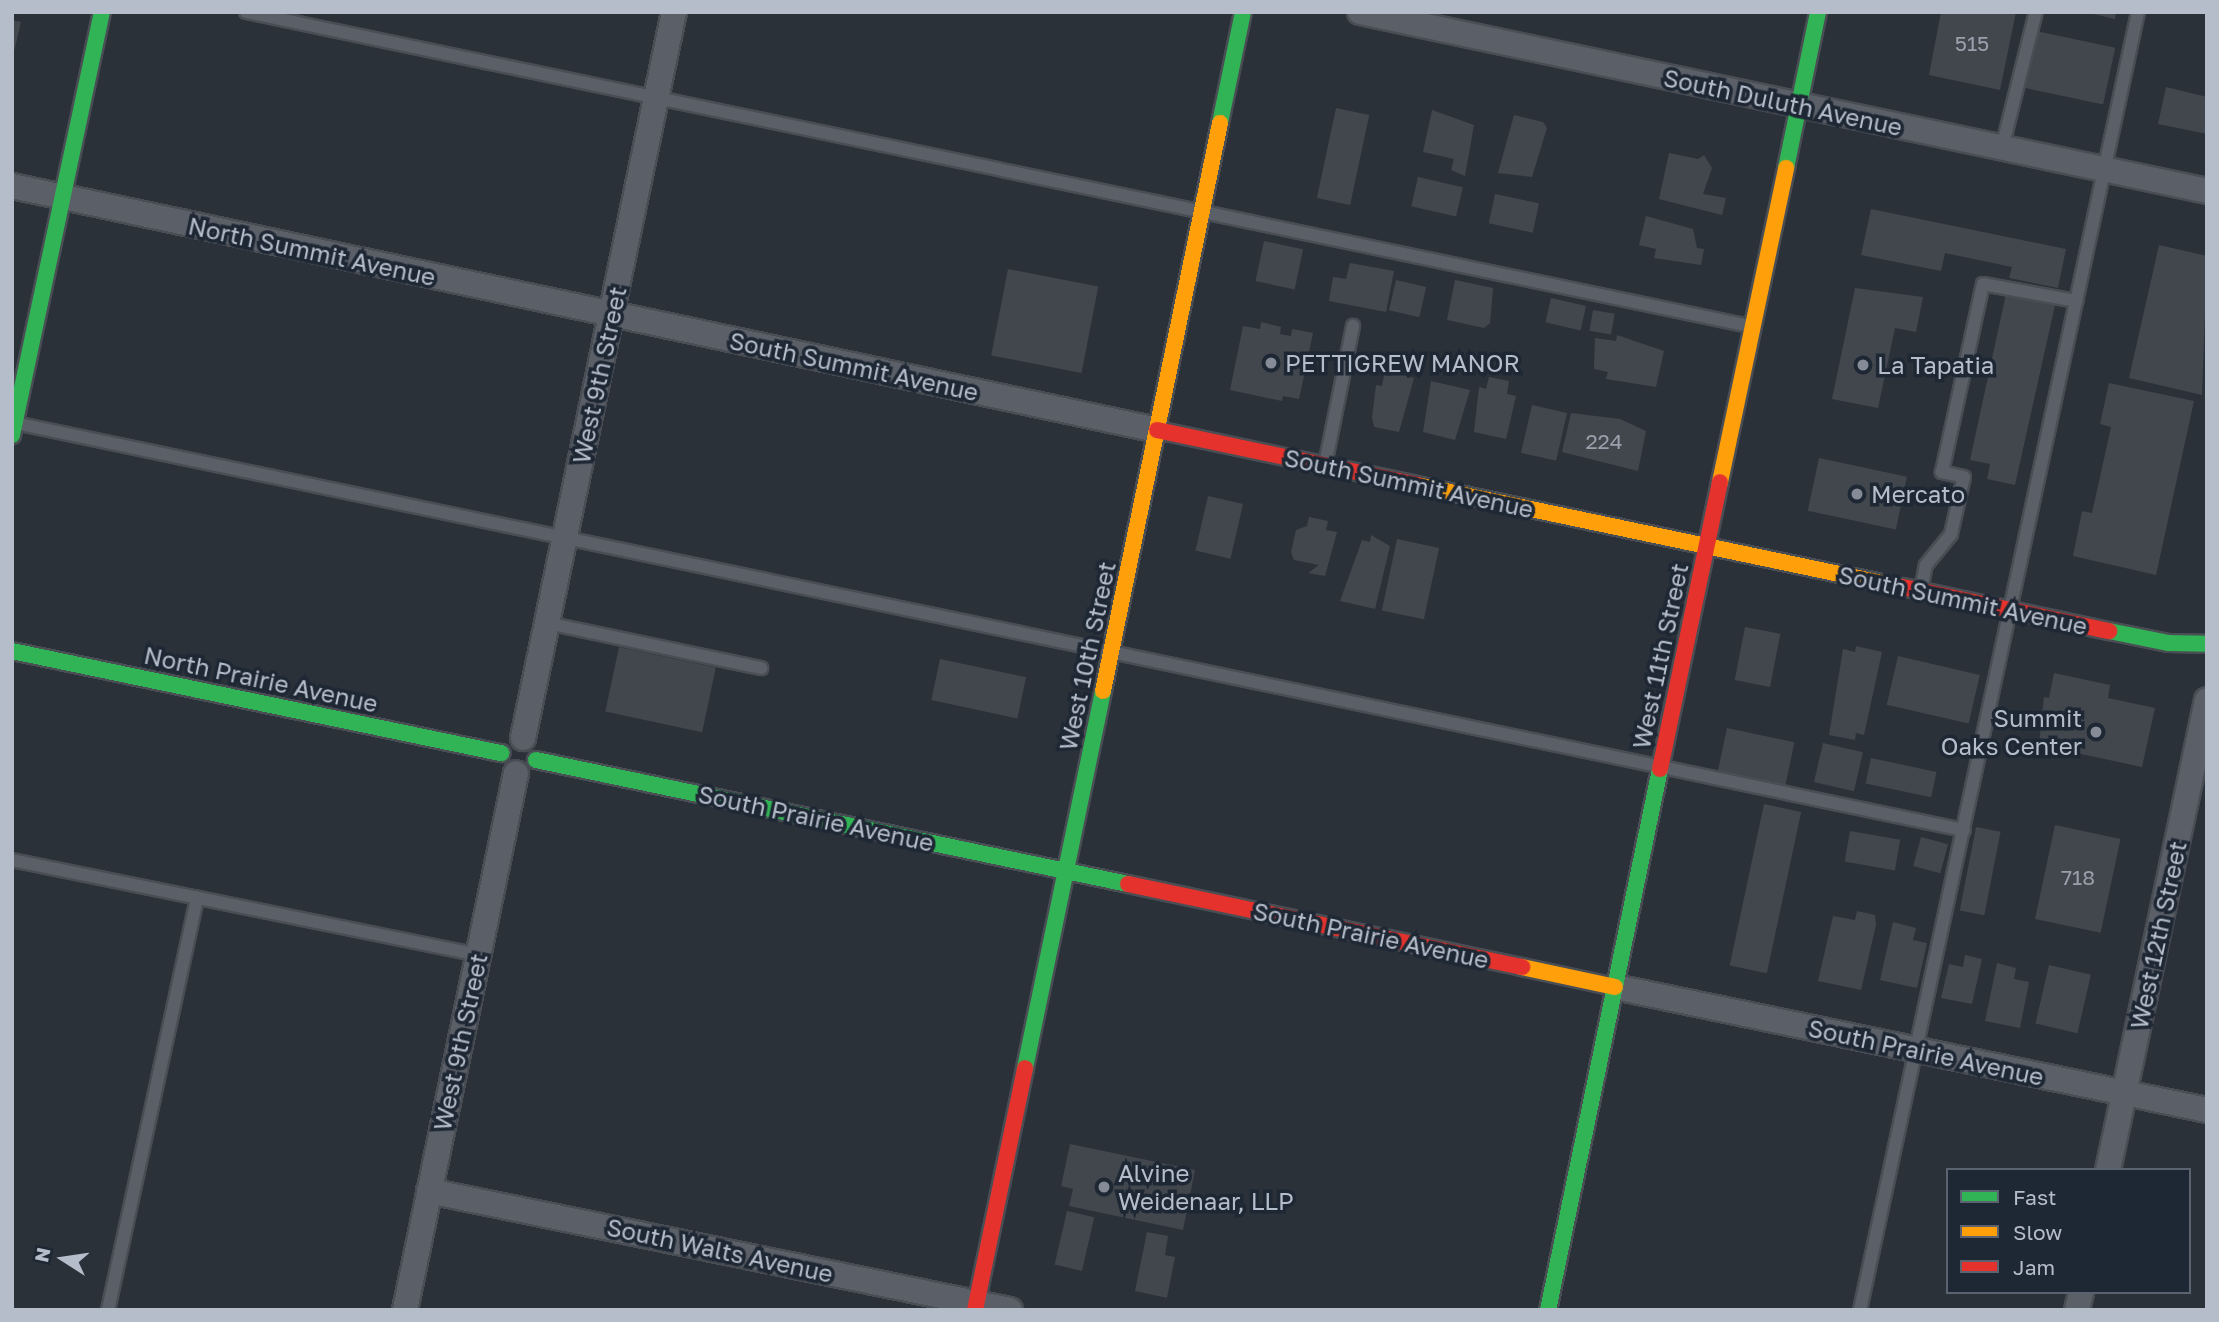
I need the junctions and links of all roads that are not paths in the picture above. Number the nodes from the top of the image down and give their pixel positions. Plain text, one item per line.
1 (102, 12) edge
2 (246, 12) edge
3 (674, 12) edge
4 (1243, 12) edge
5 (1360, 12) edge
6 (1818, 12) edge
7 (2036, 12) edge
8 (2138, 12) edge
9 (656, 99) junction
10 (1798, 105) junction
11 (2002, 148) junction
12 (2105, 169) junction
13 (12, 186) edge
14 (2207, 191) edge
15 (63, 197) junction
16 (1202, 213) junction
17 (2076, 301) junction
18 (611, 316) junction
19 (1353, 326) dead end
20 (1752, 326) junction
21 (19, 371) edge
22 (13, 427) edge
23 (1157, 430) junction
24 (1325, 465) junction
25 (565, 538) junction
26 (1707, 546) junction
27 (1921, 591) junction
28 (2009, 610) junction
29 (547, 623) junction
30 (2207, 644) edge
31 (12, 651) edge
32 (1111, 652) junction
33 (761, 667) dead end
34 (2207, 701) edge
35 (523, 738) junction
36 (500, 753) junction
37 (526, 767) junction
38 (1660, 769) junction
39 (1964, 830) junction
40 (12, 860) edge
41 (1066, 871) junction
42 (197, 897) junction
43 (478, 955) junction
44 (1615, 987) junction
45 (1916, 1050) junction
46 (2124, 1093) junction
47 (2207, 1111) edge
48 (2108, 1168) edge
49 (429, 1191) junction
50 (975, 1307) edge
51 (108, 1310) edge
52 (405, 1310) edge
53 (1010, 1310) edge
54 (1548, 1310) edge
55 (1860, 1310) edge

1 - 15 street
2 - 9 lane
3 - 9 street, West 9th Street
4 - 16 street, West 10th Street
5 - 10 street, South Duluth Avenue
6 - 10 street, West 11th Street
7 - 11 lane
8 - 12 lane
9 - 16 lane
9 - 18 street, West 9th Street
10 - 11 street, South Duluth Avenue
10 - 20 street, West 11th Street
11 - 12 street, South Duluth Avenue
12 - 14 street, South Duluth Avenue
12 - 17 lane
13 - 15 street, North Summit Avenue
15 - 18 street, North Summit Avenue
15 - 21 street
16 - 20 lane
16 - 23 street, West 10th Street
17 - 27 lane
17 - 28 lane
18 - 23 street, South Summit Avenue
18 - 25 street, West 9th Street
19 - 24 lane
20 - 26 street, West 11th Street
21 - 22 street
22 - 25 lane
23 - 24 street, South Summit Avenue
23 - 32 street, West 10th Street
24 - 26 street, South Summit Avenue
25 - 29 street, West 9th Street
25 - 32 lane
26 - 27 street, South Summit Avenue
26 - 38 street, West 11th Street
27 - 28 street, South Summit Avenue
28 - 30 street, South Summit Avenue
28 - 39 lane
29 - 33 lane
29 - 35 street, West 9th Street
31 - 36 street, North Prairie Avenue
32 - 38 lane
32 - 41 street, West 10th Street
34 - 46 street, West 12th Street
35 - 36 street
35 - 37 street
36 - 37 street
37 - 41 street, South Prairie Avenue
37 - 43 street, West 9th Street
38 - 39 lane
38 - 44 street, West 11th Street
39 - 45 lane
40 - 42 lane
41 - 44 street, South Prairie Avenue
41 - 50 street, West 10th Street
42 - 43 lane
42 - 51 lane
43 - 49 street, West 9th Street
44 - 45 street, South Prairie Avenue
44 - 54 street, West 11th Street
45 - 46 street, South Prairie Avenue
45 - 55 lane
46 - 47 street, South Prairie Avenue
46 - 48 street, West 12th Street
49 - 50 street, South Walts Avenue
49 - 52 street, West 9th Street
50 - 53 street, South Walts Avenue

